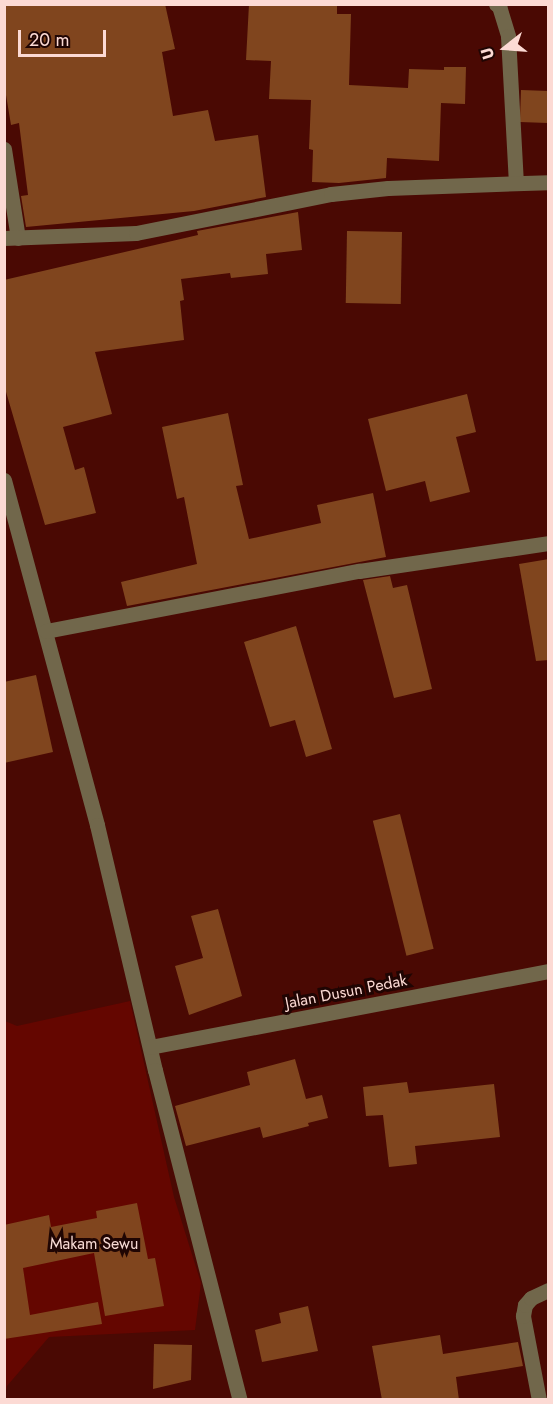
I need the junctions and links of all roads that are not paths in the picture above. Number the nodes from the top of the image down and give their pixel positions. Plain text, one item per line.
1 (496, 4) edge
2 (4, 149) edge
3 (549, 182) edge
4 (516, 183) junction
5 (11, 238) edge
6 (4, 480) edge
7 (549, 543) edge
8 (46, 632) junction
9 (549, 971) edge
10 (150, 1047) junction
11 (549, 1290) edge
12 (240, 1400) edge
13 (539, 1400) edge

1 - 4 street
2 - 5 street
3 - 4 street
4 - 5 street
6 - 8 street
7 - 8 street
8 - 10 street
9 - 10 street, Jalan Dusun Pedak
10 - 12 street
11 - 13 street

